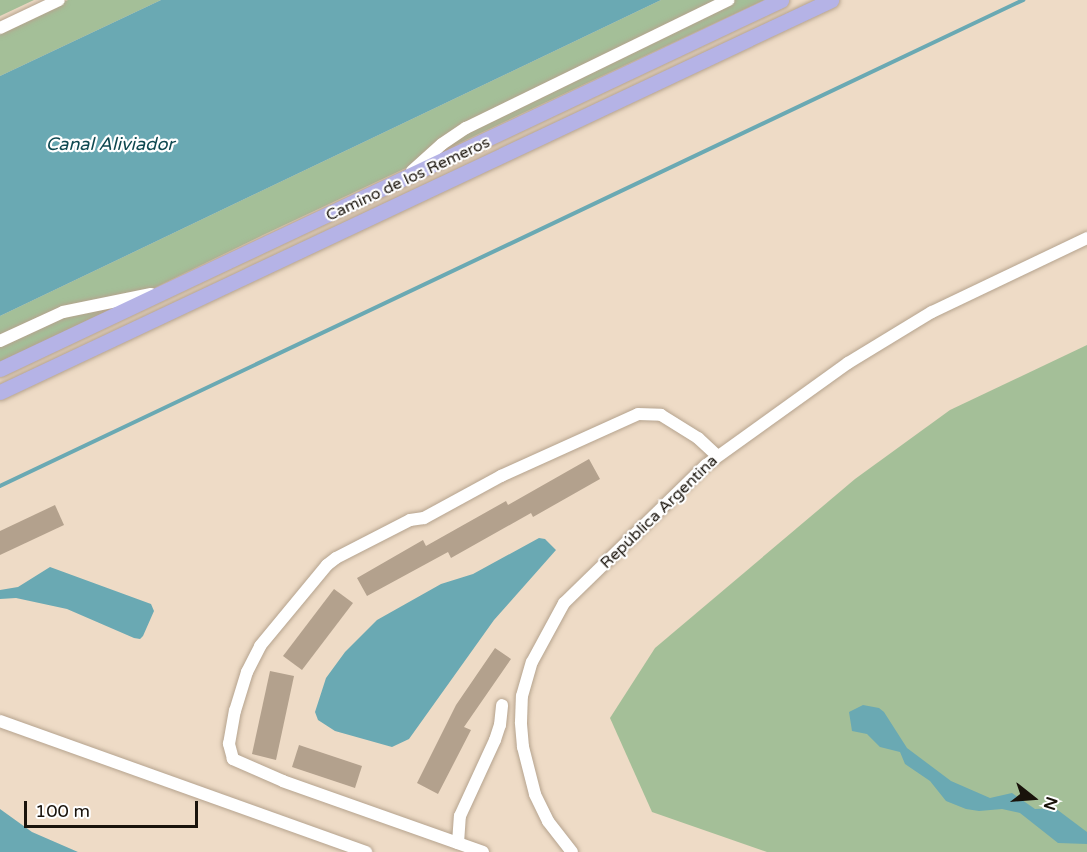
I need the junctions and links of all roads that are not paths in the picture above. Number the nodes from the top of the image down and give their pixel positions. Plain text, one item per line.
1 (59, 0) edge
2 (728, 0) edge
3 (781, 0) edge
4 (831, 0) edge
5 (0, 28) edge
6 (404, 178) junction
7 (1087, 238) edge
8 (167, 290) junction
9 (0, 341) edge
10 (0, 369) edge
11 (0, 392) edge
12 (717, 456) junction
13 (502, 705) dead end
14 (0, 721) edge
15 (458, 843) junction
16 (366, 852) edge
17 (483, 852) edge
18 (572, 852) edge

1 - 5 street
2 - 6 street
3 - 6 main road, Camino de los Remeros
4 - 11 main road, Camino de los Remeros
6 - 8 main road, Camino de los Remeros
7 - 12 street, República Argentina
8 - 9 street
8 - 10 main road, Camino de los Remeros
12 - 15 street
12 - 18 street, República Argentina
13 - 15 street
14 - 16 street
15 - 17 street

